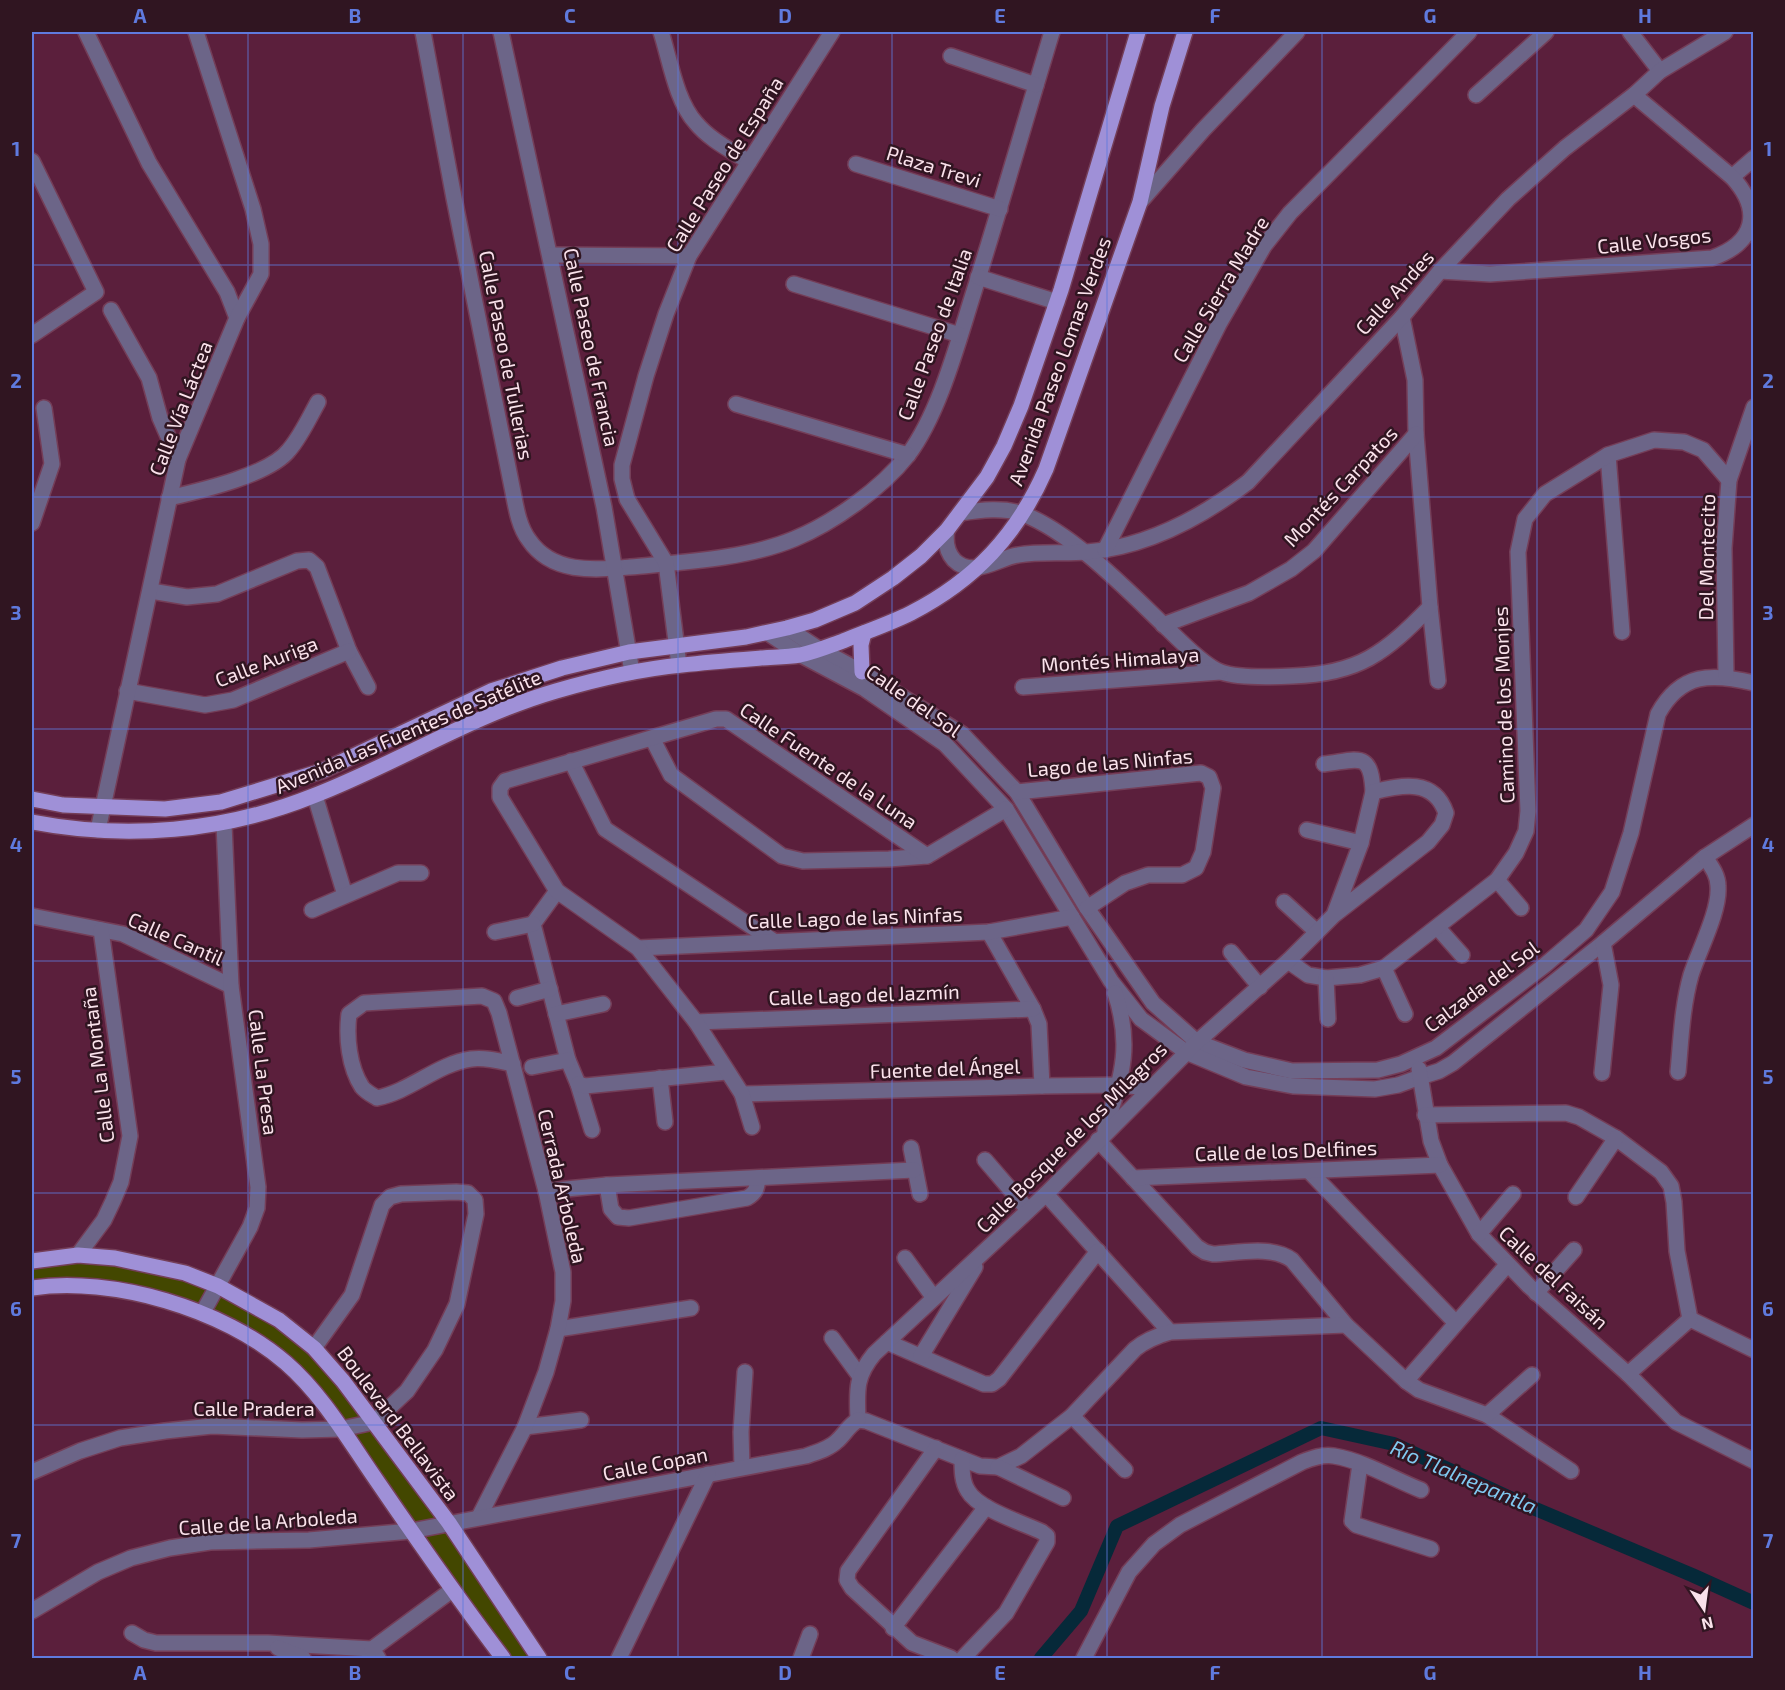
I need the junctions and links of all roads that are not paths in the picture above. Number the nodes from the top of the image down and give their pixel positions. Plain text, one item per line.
1 (86, 32) edge
2 (196, 32) edge
3 (423, 32) edge
4 (501, 32) edge
5 (661, 32) edge
6 (832, 32) edge
7 (1052, 32) edge
8 (1138, 32) edge
9 (1185, 32) edge
10 (1296, 32) edge
11 (1469, 32) edge
12 (1546, 32) edge
13 (1630, 32) edge
14 (1725, 32) edge
15 (951, 56) dead end
16 (1660, 71) junction
17 (1036, 85) junction
18 (1634, 95) junction
19 (1476, 96) dead end
20 (1754, 158) edge
21 (32, 161) edge
22 (749, 162) junction
23 (856, 164) dead end
24 (1732, 177) junction
25 (1140, 202) junction
26 (1000, 208) junction
27 (551, 255) junction
28 (688, 256) junction
29 (1440, 272) junction
30 (978, 277) junction
31 (794, 284) dead end
32 (1057, 302) junction
33 (111, 310) dead end
34 (1402, 316) junction
35 (237, 318) junction
36 (32, 335) edge
37 (960, 335) junction
38 (318, 402) dead end
39 (736, 404) dead end
40 (1754, 407) edge
41 (44, 408) dead end
42 (1416, 434) junction
43 (908, 454) junction
44 (1608, 455) junction
45 (178, 459) junction
46 (1729, 480) junction
47 (169, 498) junction
48 (627, 499) junction
49 (604, 507) junction
50 (960, 513) junction
51 (1022, 514) junction
52 (32, 523) edge
53 (947, 530) junction
54 (1105, 550) junction
55 (1085, 552) junction
56 (666, 563) junction
57 (615, 568) junction
58 (980, 568) junction
59 (151, 591) junction
60 (1430, 607) junction
61 (1163, 625) junction
62 (786, 628) junction
63 (1622, 632) dead end
64 (768, 633) junction
65 (864, 633) junction
66 (746, 637) junction
67 (676, 645) junction
68 (819, 649) junction
69 (349, 651) junction
70 (629, 652) junction
71 (801, 655) junction
72 (747, 659) junction
73 (679, 665) junction
74 (632, 672) junction
75 (862, 672) junction
76 (1220, 672) junction
77 (1726, 676) junction
78 (1438, 681) dead end
79 (1754, 683) edge
80 (368, 687) dead end
81 (1023, 687) dead end
82 (127, 691) junction
83 (652, 738) junction
84 (571, 761) junction
85 (1324, 764) dead end
86 (287, 783) junction
87 (1017, 792) junction
88 (1373, 792) junction
89 (315, 796) junction
90 (32, 800) edge
91 (294, 803) junction
92 (104, 807) junction
93 (1006, 810) junction
94 (32, 822) edge
95 (224, 824) junction
96 (1754, 825) edge
97 (98, 830) junction
98 (1307, 830) dead end
99 (1361, 843) junction
100 (927, 856) junction
101 (1705, 857) junction
102 (421, 873) dead end
103 (1497, 880) junction
104 (556, 891) junction
105 (345, 895) junction
106 (1284, 902) dead end
107 (1086, 908) junction
108 (1521, 908) dead end
109 (312, 910) dead end
110 (1334, 915) junction
111 (32, 916) edge
112 (1072, 917) junction
113 (533, 924) junction
114 (1438, 928) junction
115 (101, 930) junction
116 (495, 932) dead end
117 (989, 932) junction
118 (1317, 932) junction
119 (772, 940) junction
120 (1603, 943) junction
121 (638, 948) junction
122 (1231, 952) dead end
123 (1462, 955) dead end
124 (1288, 961) junction
125 (1384, 968) junction
126 (1326, 978) junction
127 (1112, 981) junction
128 (231, 986) junction
129 (1260, 987) junction
130 (550, 989) junction
131 (517, 998) dead end
132 (603, 1004) dead end
133 (1033, 1009) junction
134 (556, 1014) junction
135 (1405, 1014) dead end
136 (1328, 1018) dead end
137 (696, 1022) junction
138 (1192, 1047) junction
139 (1418, 1057) junction
140 (568, 1060) junction
141 (513, 1064) junction
142 (532, 1067) dead end
143 (726, 1072) junction
144 (1678, 1072) dead end
145 (1602, 1073) dead end
146 (1420, 1077) junction
147 (660, 1078) junction
148 (578, 1084) junction
149 (1119, 1085) junction
150 (1042, 1086) junction
151 (1150, 1088) junction
152 (742, 1094) junction
153 (1425, 1115) junction
154 (665, 1122) dead end
155 (752, 1127) dead end
156 (592, 1130) dead end
157 (1101, 1137) junction
158 (1616, 1138) junction
159 (911, 1148) dead end
160 (984, 1160) dead end
161 (1440, 1165) junction
162 (914, 1170) junction
163 (1309, 1171) junction
164 (758, 1178) junction
165 (1133, 1178) junction
166 (607, 1185) junction
167 (546, 1191) junction
168 (920, 1194) dead end
169 (1046, 1194) junction
170 (1514, 1194) dead end
171 (1576, 1197) dead end
172 (1028, 1210) junction
173 (1479, 1234) junction
174 (1574, 1250) dead end
175 (1098, 1251) junction
176 (985, 1252) junction
177 (78, 1256) junction
178 (905, 1258) dead end
179 (32, 1261) edge
180 (1507, 1265) junction
181 (218, 1286) junction
182 (32, 1288) edge
183 (1536, 1293) junction
184 (934, 1298) junction
185 (691, 1308) dead end
186 (203, 1312) junction
187 (1690, 1319) junction
188 (1456, 1323) junction
189 (1346, 1325) junction
190 (558, 1329) junction
191 (1170, 1332) junction
192 (832, 1338) dead end
193 (887, 1342) junction
194 (314, 1348) junction
195 (1754, 1350) edge
196 (921, 1356) junction
197 (745, 1372) dead end
198 (1628, 1374) junction
199 (1532, 1375) dead end
200 (860, 1376) junction
201 (1406, 1381) junction
202 (1487, 1415) junction
203 (1072, 1416) junction
204 (581, 1420) dead end
205 (858, 1420) junction
206 (374, 1422) junction
207 (531, 1426) junction
208 (341, 1429) junction
209 (936, 1448) junction
210 (962, 1459) junction
211 (1754, 1461) edge
212 (1360, 1464) junction
213 (742, 1467) junction
214 (998, 1467) junction
215 (1125, 1470) dead end
216 (1571, 1470) dead end
217 (32, 1472) edge
218 (708, 1474) junction
219 (1421, 1490) dead end
220 (1063, 1498) dead end
221 (986, 1507) junction
222 (479, 1517) junction
223 (449, 1523) junction
224 (411, 1530) junction
225 (1431, 1549) dead end
226 (452, 1590) junction
227 (32, 1611) edge
228 (893, 1628) junction
229 (132, 1633) dead end
230 (810, 1634) dead end
231 (268, 1643) junction
232 (375, 1654) edge
233 (804, 1657) edge
234 (303, 1659) edge
235 (503, 1659) edge
236 (539, 1659) edge
237 (619, 1659) edge
238 (951, 1659) edge
239 (963, 1659) edge
240 (1084, 1659) edge

1 - 35 street
2 - 35 street, Calle Vía Láctea
3 - 57 street, Calle Paseo de Tullerias
4 - 27 street, Calle Paseo de Francia
5 - 22 street
6 - 22 street, Calle Paseo de España
7 - 17 street, Calle Paseo de Italia
8 - 32 main road, Avenida Paseo Lomas Verdes
9 - 25 main road, Avenida Paseo Lomas Verdes
10 - 25 street
11 - 54 street, Calle Sierra Madre
12 - 19 street
13 - 16 street
14 - 16 street, Calle Andes
15 - 17 street
16 - 18 street, Calle Andes
17 - 26 street, Calle Paseo de Italia
18 - 24 street, Calle Vosgos
18 - 29 street, Calle Andes
20 - 24 street
21 - 36 street
22 - 28 street, Calle Paseo de España
23 - 26 street, Plaza Trevi
24 - 29 street, Calle Vosgos
25 - 51 main road, Avenida Paseo Lomas Verdes
26 - 30 street, Calle Paseo de Italia
27 - 28 street
27 - 49 street, Calle Paseo de Francia
28 - 48 street, Calle Paseo de España
29 - 34 street, Calle Andes
30 - 32 street
30 - 37 street, Calle Paseo de Italia
31 - 37 street
32 - 50 main road, Avenida Paseo Lomas Verdes
33 - 45 street
34 - 42 street
34 - 54 street, Calle Andes
35 - 45 street, Calle Vía Láctea
37 - 43 street, Calle Paseo de Italia
38 - 47 street
39 - 43 street
40 - 46 street, Del Montecito
41 - 52 street
42 - 60 street
42 - 61 street, Montés Carpatos
43 - 56 street, Calle Paseo de Italia
44 - 46 street, Camino de los Monjes
44 - 63 street
44 - 103 street, Camino de los Monjes
45 - 47 street, Calle Vía Láctea
46 - 77 street, Del Montecito
47 - 59 street, Calle Vía Láctea
48 - 49 street
48 - 56 street, Calle Paseo de España
49 - 57 street, Calle Paseo de Francia
50 - 51 street
50 - 53 main road, Avenida Paseo Lomas Verdes
51 - 55 street
51 - 58 main road, Avenida Paseo Lomas Verdes
53 - 58 street
53 - 62 main road, Avenida Paseo Lomas Verdes
54 - 55 street, Calle Andes
55 - 58 street, Calle Andes
55 - 61 street
56 - 57 street, Calle Paseo de Tullerias
56 - 67 street, Calle Paseo de España
57 - 70 street, Calle Paseo de Francia
58 - 65 main road, Avenida Paseo Lomas Verdes
59 - 69 street
59 - 82 street, Calle Vía Láctea
60 - 76 street, Montés Himalaya
60 - 78 street
61 - 76 street
62 - 64 main road, Avenida Paseo Lomas Verdes
62 - 68 street, Calle del Sol
64 - 66 main road, Avenida Las Fuentes de Satélite
64 - 71 street, Calle del Sol
65 - 68 main road, Avenida Paseo Lomas Verdes
65 - 75 main road
66 - 67 main road, Avenida Las Fuentes de Satélite
66 - 72 main road
67 - 70 main road, Avenida Las Fuentes de Satélite
67 - 73 street, Calle Paseo de España
68 - 71 main road, Avenida Paseo Lomas Verdes
68 - 75 street, Calle del Sol
69 - 80 street
69 - 82 street, Calle Auriga
70 - 74 street, Calle Paseo de Francia
70 - 86 main road, Avenida Las Fuentes de Satélite
71 - 72 main road, Avenida Las Fuentes de Satélite
71 - 93 street, Calle del Sol
72 - 73 main road, Avenida Las Fuentes de Satélite
73 - 74 main road, Avenida Las Fuentes de Satélite
74 - 89 main road, Avenida Las Fuentes de Satélite
75 - 87 street, Calle del Sol
76 - 81 street, Montés Himalaya
77 - 79 street, Calzada del Sol
77 - 139 street, Calzada del Sol
82 - 92 street, Calle Vía Láctea
83 - 84 street, Calle Fuente de la Luna
83 - 100 street, Calle Fuente de la Luna
83 - 100 street
84 - 104 street, Calle Fuente de la Luna
84 - 119 street
85 - 88 street
86 - 91 main road
86 - 92 main road, Avenida Las Fuentes de Satélite
87 - 107 street, Calle del Sol
87 - 107 street, Lago de las Ninfas
88 - 99 street
88 - 110 street, Calle Bosque de los Milagros
89 - 91 main road, Avenida Las Fuentes de Satélite
89 - 105 street
90 - 92 main road, Avenida Las Fuentes de Satélite
91 - 95 main road, Avenida Las Fuentes de Satélite
92 - 97 street, Calle Vía Láctea
93 - 100 street
93 - 112 street, Calle del Sol
94 - 97 main road, Avenida Las Fuentes de Satélite
95 - 97 main road, Avenida Las Fuentes de Satélite
95 - 128 street, Calle La Presa
96 - 101 street, Calzada del Sol
98 - 99 street
99 - 110 street
101 - 120 street, Calzada del Sol
101 - 144 street
102 - 105 street
103 - 108 street
103 - 114 street, Camino de los Monjes
104 - 113 street
104 - 121 street
105 - 109 street
106 - 118 street
107 - 138 street, Calzada del Sol
110 - 118 street, Calle Bosque de los Milagros
111 - 115 street, Calle Cantil
112 - 117 street, Calle Lago de las Ninfas
112 - 127 street, Calzada del Sol
113 - 116 street
113 - 130 street
114 - 123 street
114 - 125 street, Camino de los Monjes
115 - 128 street, Calle Cantil
115 - 177 street, Calle La Montaña
117 - 119 street, Calle Lago de las Ninfas
117 - 133 street
118 - 124 street, Calle Bosque de los Milagros
119 - 121 street, Calle Lago de las Ninfas
120 - 145 street
120 - 146 street, Calzada del Sol
121 - 137 street
122 - 129 street
124 - 126 street, Camino de los Monjes
124 - 129 street, Calle Bosque de los Milagros
125 - 126 street, Camino de los Monjes
125 - 135 street
126 - 136 street
127 - 138 street, Calzada del Sol
127 - 149 street
128 - 181 street, Calle La Presa
129 - 138 street, Calle Bosque de los Milagros
130 - 131 street
130 - 134 street
132 - 134 street
133 - 137 street, Calle Lago del Jazmín
133 - 150 street
134 - 140 street
137 - 143 street
138 - 139 street, Calzada del Sol
138 - 146 street, Calzada del Sol
138 - 151 street, Calle Bosque de los Milagros
139 - 146 street, Calle del Faisán
140 - 142 street
140 - 148 street
141 - 141 street, Cerrada Arboleda
141 - 167 street, Cerrada Arboleda
143 - 147 street
143 - 152 street
146 - 153 street, Calle del Faisán
147 - 148 street
147 - 154 street
148 - 156 street
149 - 150 street, Fuente del Ángel
149 - 151 street, Fuente del Ángel
149 - 157 street
150 - 152 street, Fuente del Ángel
151 - 157 street, Calle Bosque de los Milagros
152 - 155 street
153 - 158 street
153 - 161 street, Calle del Faisán
157 - 165 street
157 - 169 street, Calle Bosque de los Milagros
158 - 171 street
158 - 187 street
159 - 162 street
160 - 172 street
161 - 163 street, Calle de los Delfines
161 - 173 street, Calle del Faisán
162 - 164 street
162 - 168 street
163 - 165 street, Calle de los Delfines
163 - 188 street
164 - 166 street
164 - 166 street
165 - 189 street
166 - 167 street
167 - 190 street, Cerrada Arboleda
169 - 172 street, Calle Bosque de los Milagros
169 - 175 street
170 - 173 street
172 - 176 street, Calle Bosque de los Milagros
173 - 180 street, Calle del Faisán
174 - 183 street
175 - 191 street
175 - 196 street
176 - 184 street, Calle Bosque de los Milagros
176 - 196 street, Calle Bosque de los Milagros
177 - 179 main road, Boulevard Bellavista
177 - 181 main road, Boulevard Bellavista
178 - 184 street
180 - 183 street, Calle del Faisán
180 - 188 street
181 - 186 street, Calle La Presa
181 - 194 main road, Boulevard Bellavista
182 - 186 main road
183 - 198 street, Calle del Faisán
184 - 193 street, Calle Bosque de los Milagros
185 - 190 street
186 - 208 main road
187 - 195 street
187 - 198 street
188 - 201 street
189 - 191 street
189 - 201 street
190 - 207 street, Cerrada Arboleda
191 - 203 street
192 - 200 street
193 - 196 street
193 - 200 street, Calle Bosque de los Milagros
194 - 206 main road, Boulevard Bellavista
194 - 206 street
197 - 213 street
198 - 211 street, Calle del Faisán
199 - 202 street
200 - 205 street
201 - 202 street
202 - 216 street
203 - 214 street
203 - 215 street
204 - 207 street
205 - 209 street
205 - 213 street, Calle Copan
206 - 208 street, Calle Pradera
206 - 223 main road, Boulevard Bellavista
207 - 222 street, Cerrada Arboleda
208 - 217 street, Calle Pradera
208 - 224 main road
209 - 210 street
209 - 228 street
210 - 214 street
210 - 221 street
212 - 219 street
212 - 225 street
212 - 240 street
213 - 218 street, Calle Copan
214 - 220 street
218 - 222 street, Calle Copan
218 - 237 street
221 - 228 street
221 - 239 street
222 - 223 street, Calle Copan
223 - 224 street, Calle de la Arboleda
223 - 236 main road, Boulevard Bellavista
224 - 226 main road
224 - 227 street, Calle de la Arboleda
226 - 232 street
226 - 235 main road
228 - 238 street
229 - 231 street
230 - 233 street
231 - 232 street
231 - 234 street

